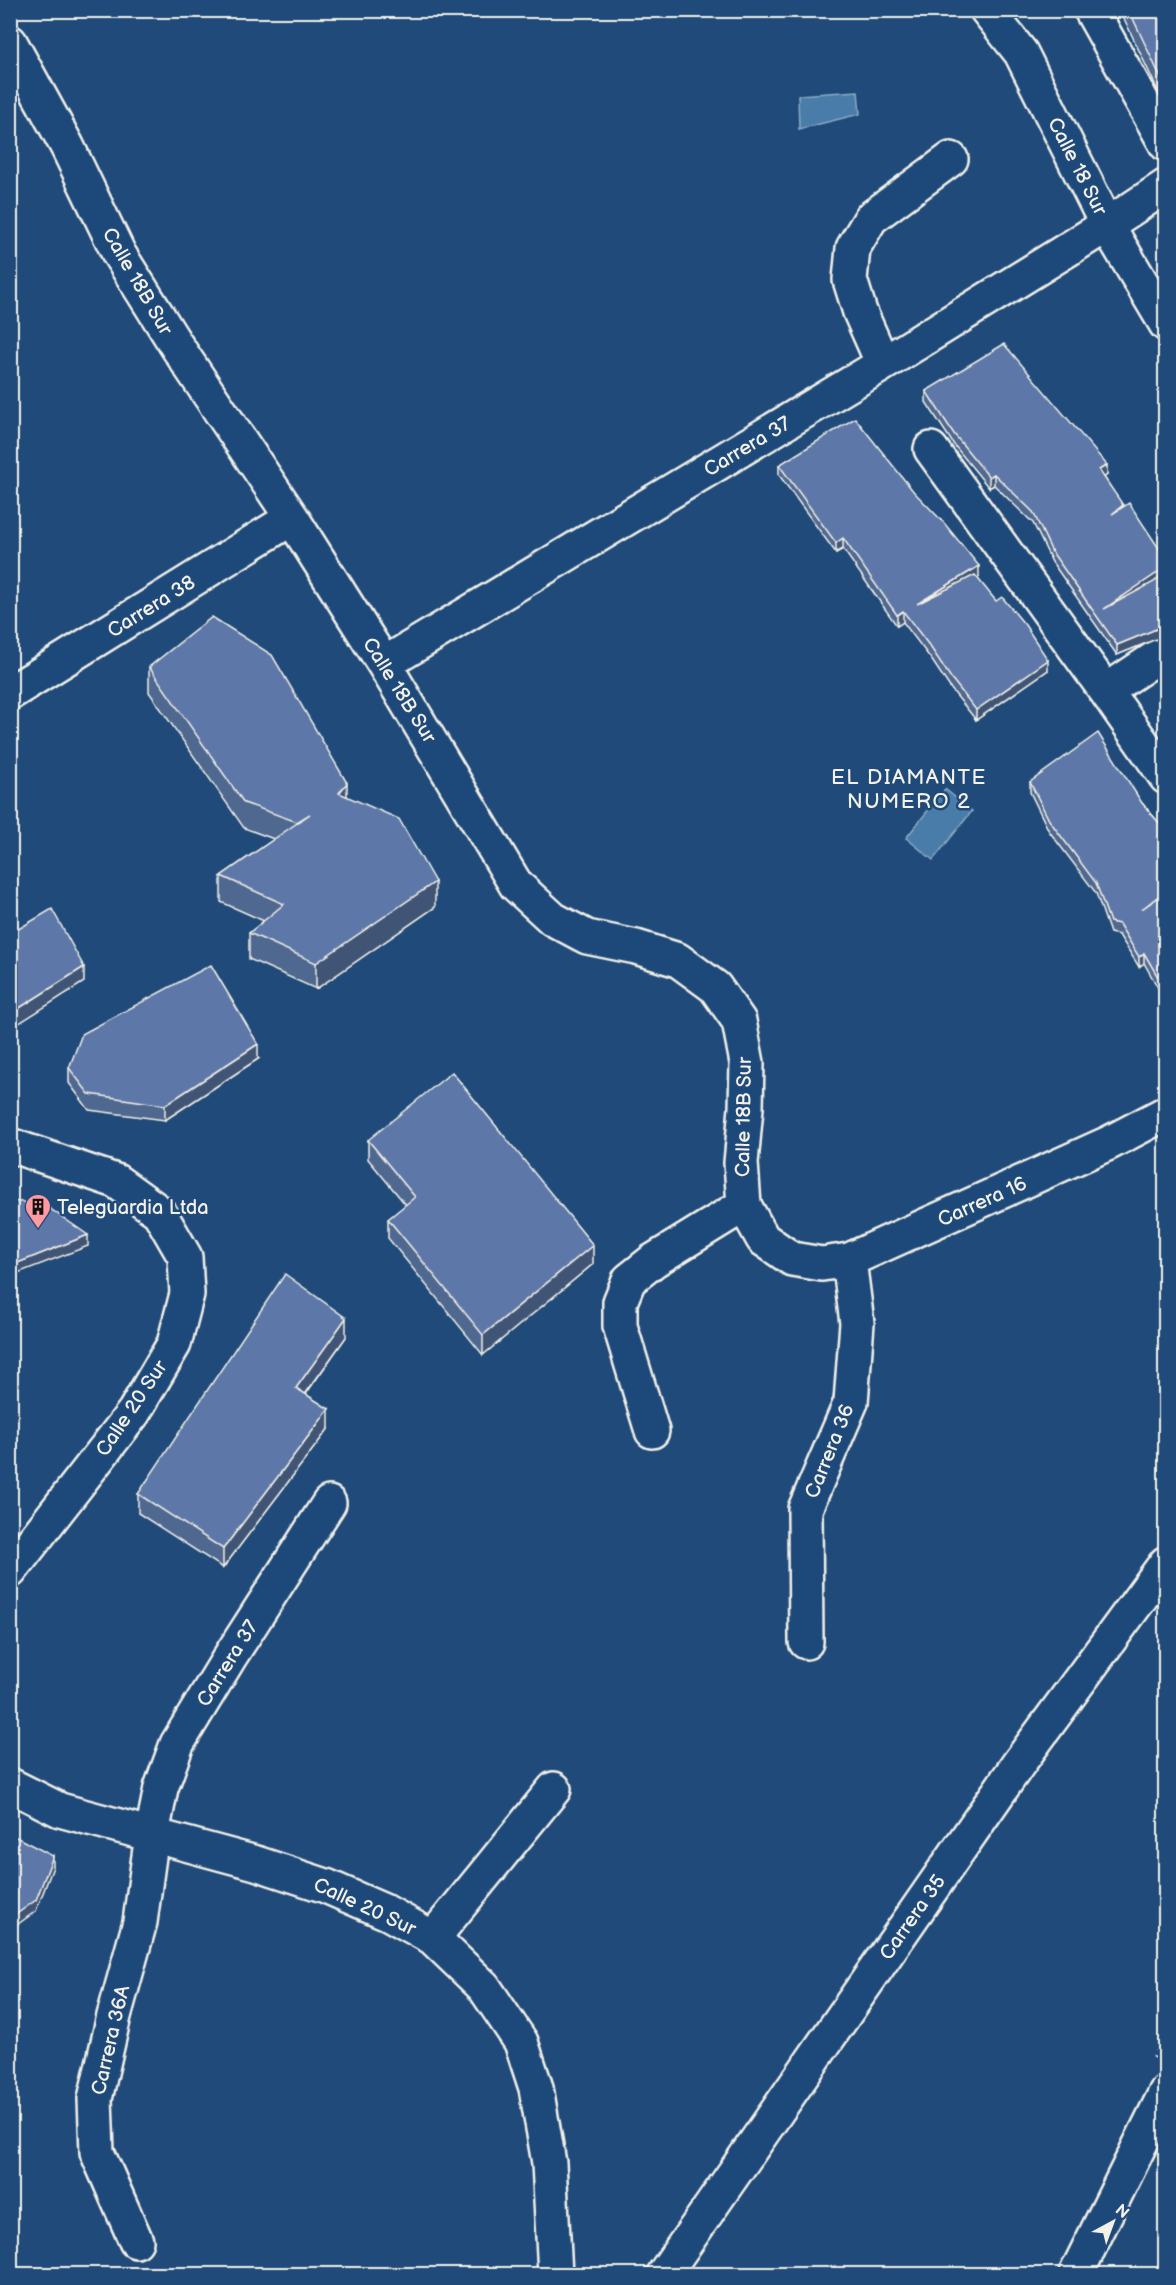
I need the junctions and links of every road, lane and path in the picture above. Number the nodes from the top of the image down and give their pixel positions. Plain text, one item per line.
1 (987, 10) edge
2 (1090, 10) edge
3 (10, 42) edge
4 (1166, 144) edge
5 (951, 159) dead end
6 (1166, 186) edge
7 (1107, 225) junction
8 (1166, 324) edge
9 (883, 364) junction
10 (930, 449) dead end
11 (292, 518) junction
12 (1166, 651) edge
13 (384, 664) junction
14 (1106, 691) junction
15 (10, 693) edge
16 (1166, 777) edge
17 (1166, 1113) edge
18 (10, 1145) edge
19 (744, 1205) junction
20 (792, 1258) joint
21 (849, 1260) junction
22 (652, 1431) dead end
23 (329, 1503) dead end
24 (1166, 1563) edge
25 (10, 1570) edge
26 (806, 1642) dead end
27 (10, 1785) edge
28 (554, 1789) dead end
29 (152, 1834) junction
30 (433, 1938) junction
31 (1166, 2092) edge
32 (1156, 2134) edge
33 (136, 2241) dead end
34 (555, 2274) edge
35 (664, 2274) edge
36 (1076, 2274) edge

1 - 7 street, Calle 18 Sur
2 - 4 street
3 - 11 street, Calle 18B Sur
5 - 9 street
6 - 7 street, Carrera 37
7 - 8 street, Calle 18 Sur
7 - 9 street, Carrera 37
9 - 13 street, Carrera 37
10 - 14 street
11 - 13 street, Calle 18B Sur
11 - 15 street, Carrera 38
12 - 14 street
13 - 19 street, Calle 18B Sur
14 - 16 street
17 - 21 street, Carrera 16
18 - 25 street, Calle 20 Sur
19 - 20 street, Calle 18B Sur
19 - 22 street
20 - 21 street, Carrera 16
21 - 26 street, Carrera 36
23 - 29 street, Carrera 37
24 - 35 street, Carrera 35
27 - 29 street, Calle 20 Sur
28 - 30 street
29 - 30 street, Calle 20 Sur
29 - 33 street, Carrera 36A
30 - 34 street, Calle 20 Sur
31 - 32 street
32 - 36 street

